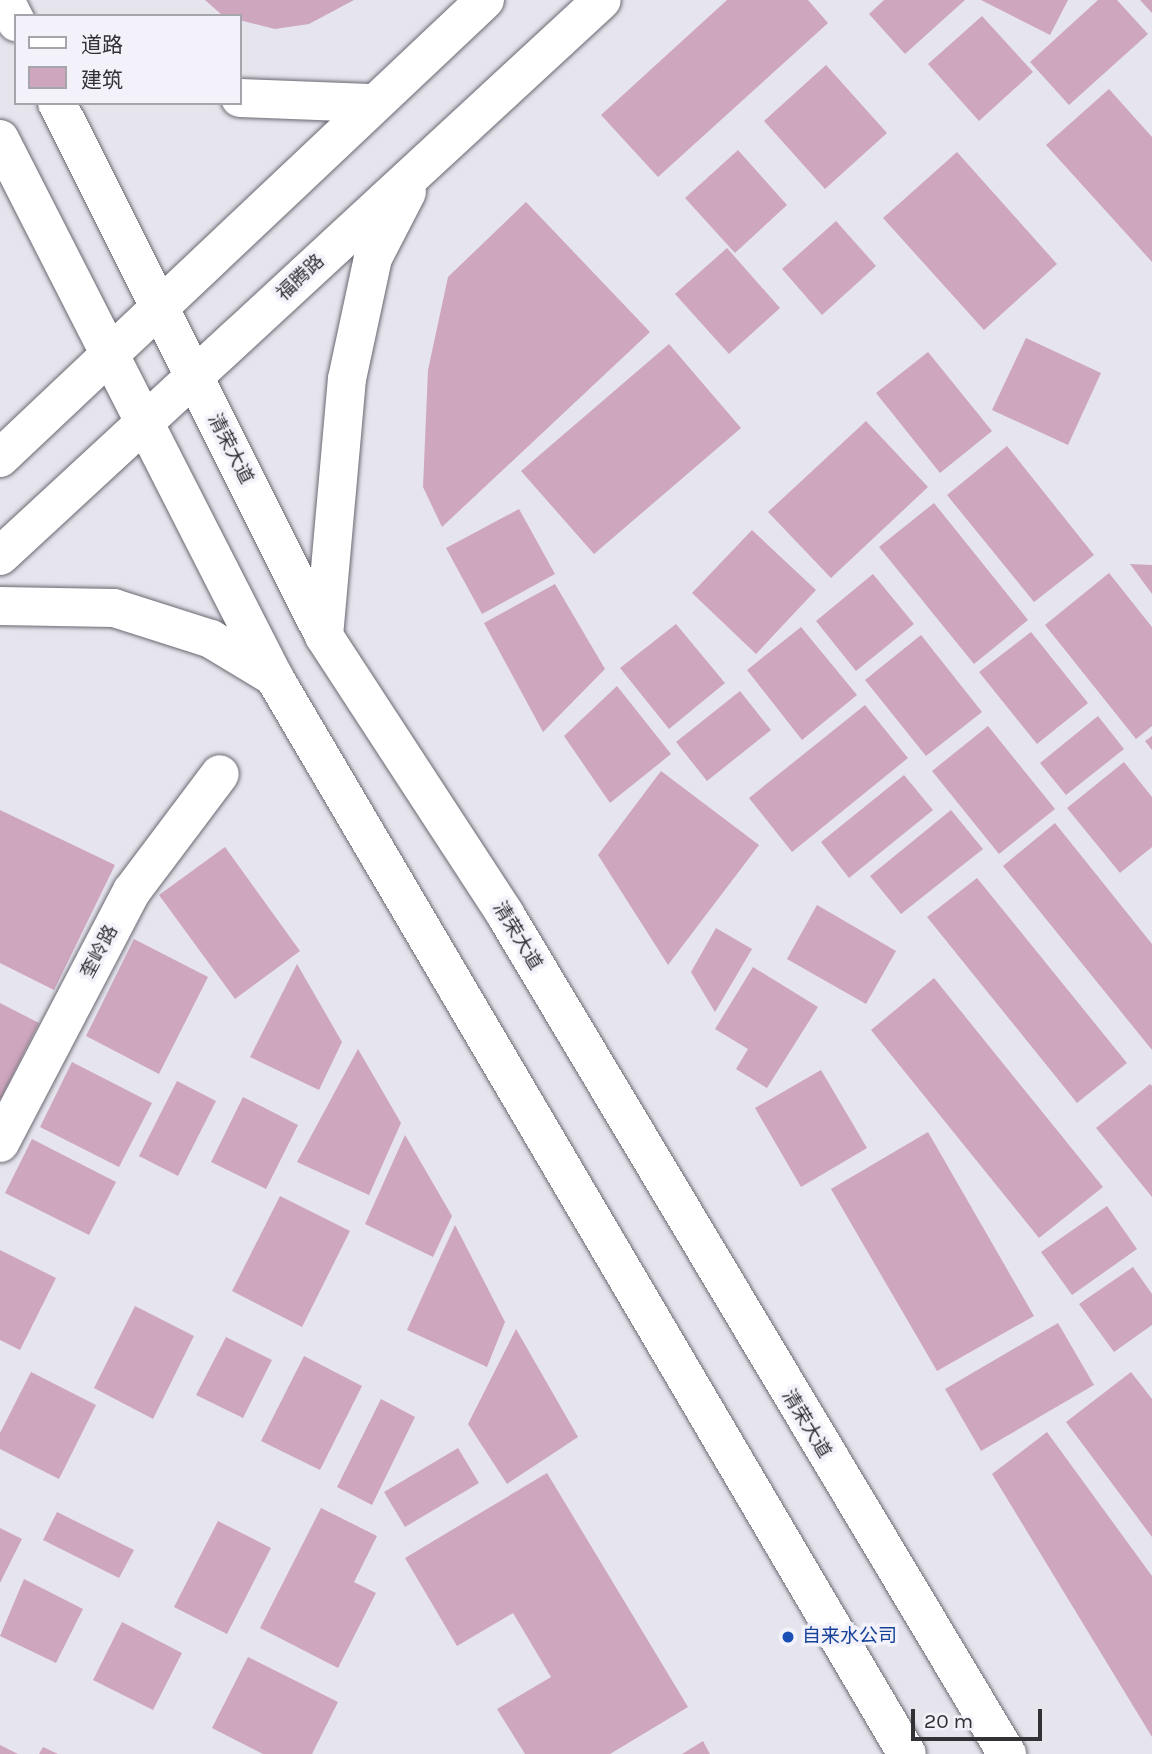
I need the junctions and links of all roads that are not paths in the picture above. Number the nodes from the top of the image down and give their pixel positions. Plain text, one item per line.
1 (485, 0) edge
2 (602, 0) edge
3 (242, 98) edge
4 (370, 103) junction
5 (58, 105) edge
6 (0, 139) edge
7 (421, 167) junction
8 (159, 306) junction
9 (109, 354) junction
10 (194, 378) junction
11 (145, 423) junction
12 (0, 458) edge
13 (0, 556) edge
14 (0, 607) edge
15 (324, 636) junction
16 (274, 677) junction
17 (220, 774) dead end
18 (0, 1143) edge
19 (907, 1754) edge
20 (1007, 1754) edge

1 - 4 main road
2 - 7 main road, 福腾路
3 - 4 main road
4 - 8 main road
5 - 8 main road, 清荣大道
6 - 9 main road
7 - 10 main road, 福腾路
7 - 15 main road
8 - 9 main road
8 - 10 main road, 清荣大道
9 - 11 main road
9 - 12 main road
10 - 11 main road, 福腾路
10 - 15 main road, 清荣大道
11 - 13 main road, 福腾路
11 - 16 main road
14 - 16 main road
15 - 20 main road, 清荣大道
16 - 19 main road
17 - 18 main road, 奎岭路

